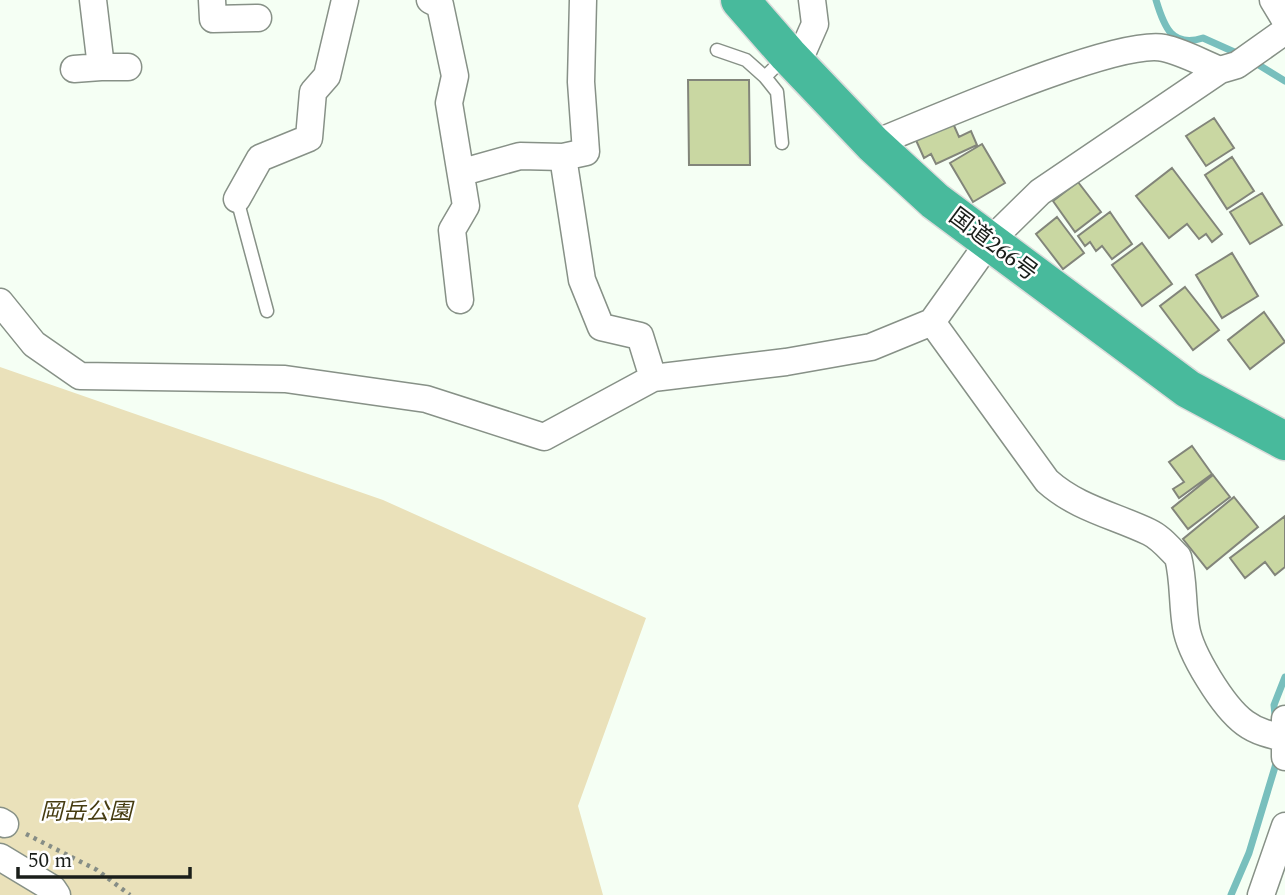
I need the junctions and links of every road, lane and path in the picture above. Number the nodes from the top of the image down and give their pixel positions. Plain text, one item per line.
1 (93, 0) edge
2 (212, 0) edge
3 (345, 0) edge
4 (430, 0) edge
5 (583, 0) edge
6 (740, 0) edge
7 (812, 0) edge
8 (1273, 0) edge
9 (258, 18) dead end
10 (1285, 20) edge
11 (1285, 31) edge
12 (717, 50) dead end
13 (1238, 62) junction
14 (783, 66) junction
15 (100, 67) junction
16 (128, 67) dead end
17 (74, 69) dead end
18 (782, 143) dead end
19 (873, 144) junction
20 (563, 157) junction
21 (463, 172) junction
22 (237, 199) joint
23 (989, 242) junction
24 (460, 300) dead end
25 (0, 302) edge
26 (267, 311) dead end
27 (932, 322) junction
28 (653, 378) junction
29 (1285, 441) edge
30 (1285, 738) edge
31 (3, 823) edge
32 (1285, 826) edge
33 (0, 857) edge
34 (57, 895) edge
35 (130, 895) edge
36 (1261, 895) edge

1 - 15 street
2 - 9 street
3 - 22 street
4 - 21 street
5 - 20 street
6 - 14 highway, 国道266号
7 - 14 street
8 - 10 street
11 - 13 street
12 - 14 lane
13 - 19 street
13 - 23 street
14 - 18 lane
14 - 19 highway, 国道266号
15 - 16 street
15 - 17 street
19 - 23 highway, 国道266号
20 - 21 street
20 - 28 street
21 - 24 street
22 - 26 lane
23 - 27 street
23 - 29 highway, 国道266号
25 - 28 street
27 - 28 street
27 - 30 street
31 - 35 path
32 - 36 street
33 - 34 street

